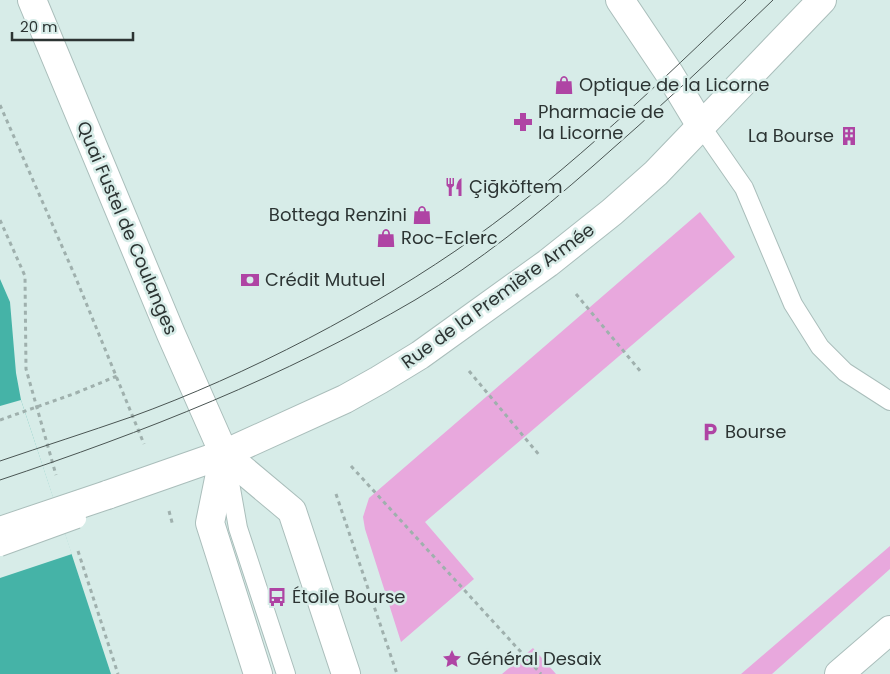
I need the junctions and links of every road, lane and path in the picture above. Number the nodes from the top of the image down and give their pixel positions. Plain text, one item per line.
1 (32, 0) edge
2 (620, 0) edge
3 (822, 0) edge
4 (0, 105) edge
5 (701, 126) junction
6 (0, 220) edge
7 (576, 294) dead end
8 (469, 371) dead end
9 (641, 372) dead end
10 (890, 401) edge
11 (0, 420) edge
12 (224, 454) junction
13 (540, 456) dead end
14 (351, 466) dead end
15 (58, 480) dead end
16 (336, 494) dead end
17 (109, 501) junction
18 (0, 531) edge
19 (76, 545) dead end
20 (0, 547) edge
21 (890, 630) edge
22 (118, 674) edge
23 (258, 674) edge
24 (286, 674) edge
25 (346, 674) edge
26 (397, 674) edge
27 (541, 674) edge
28 (839, 674) edge

1 - 12 main road, Quai Fustel de Coulanges
2 - 5 main road
3 - 5 main road, Rue de la Première Armée
4 - 11 path, bridge
5 - 10 lane
5 - 12 main road, Rue de la Première Armée
6 - 15 path
7 - 9 path
8 - 13 path
12 - 17 main road, Rue de la Première Armée
12 - 23 main road
12 - 24 lane
12 - 25 main road
14 - 27 path
16 - 26 path
17 - 18 main road, Rue de la Première Armée, bridge
17 - 20 lane, bridge
19 - 22 path
21 - 28 main road

